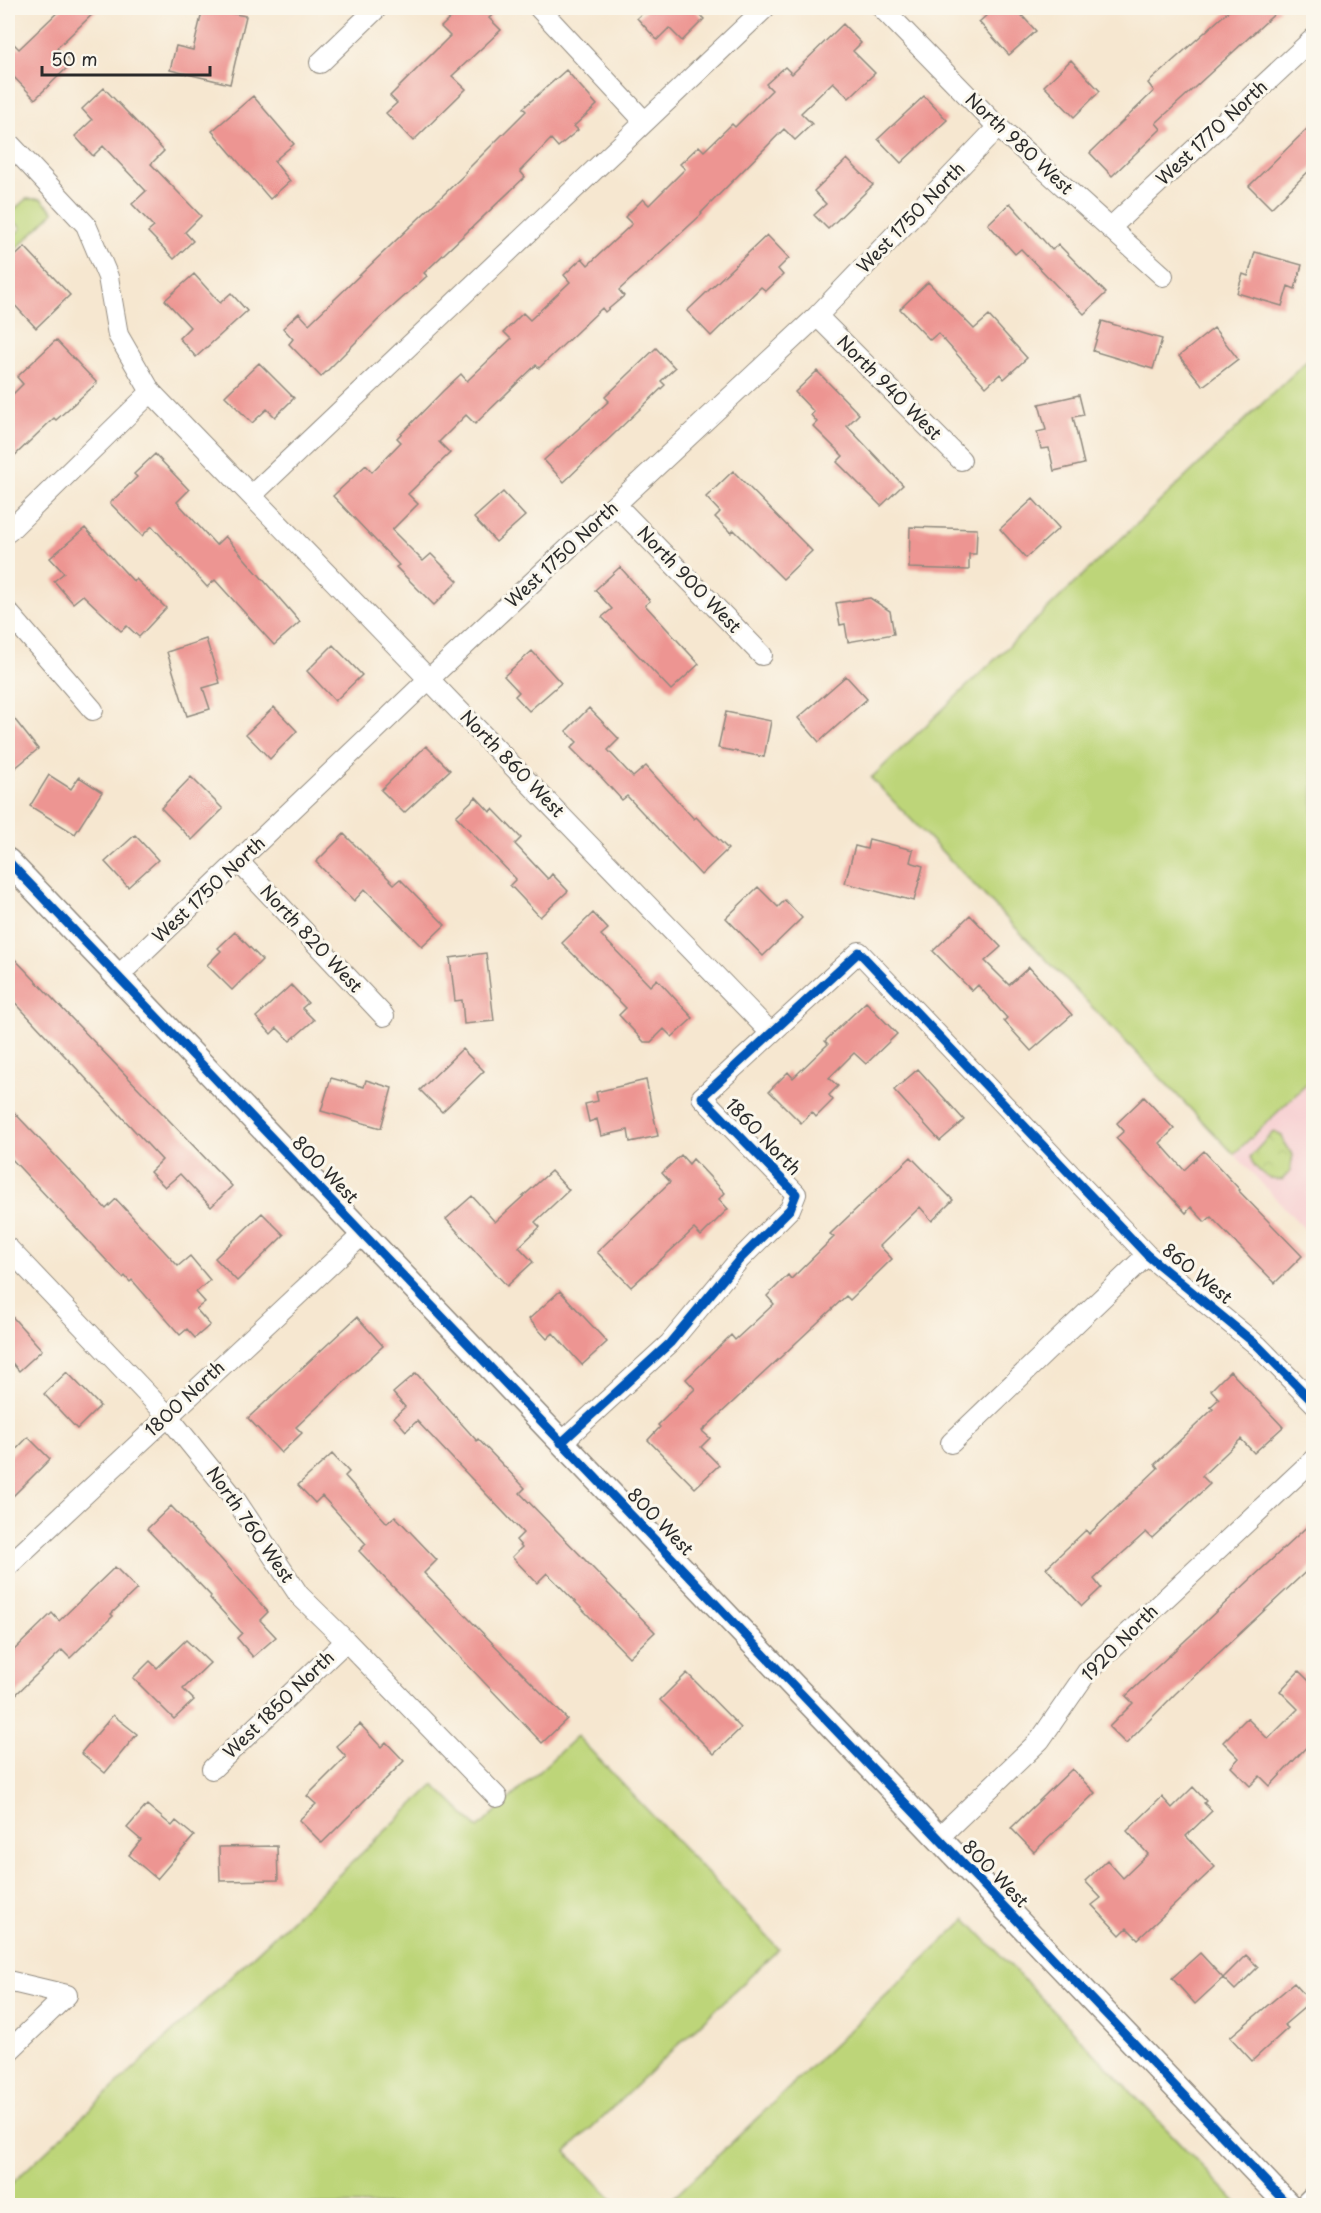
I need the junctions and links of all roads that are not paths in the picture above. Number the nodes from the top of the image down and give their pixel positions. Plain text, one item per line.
1 (377, 8) edge
2 (539, 8) edge
3 (765, 8) edge
4 (882, 8) edge
5 (1314, 38) edge
6 (320, 63) dead end
7 (645, 122) junction
8 (998, 127) junction
9 (8, 142) edge
10 (1110, 228) junction
11 (1163, 276) dead end
12 (817, 316) junction
13 (151, 392) junction
14 (961, 460) dead end
15 (252, 495) junction
16 (616, 505) junction
17 (8, 532) edge
18 (8, 612) edge
19 (762, 656) dead end
20 (430, 678) junction
21 (93, 710) dead end
22 (8, 861) edge
23 (239, 862) junction
24 (118, 976) junction
25 (384, 1016) dead end
26 (771, 1033) junction
27 (944, 1041) joint
28 (363, 1234) junction
29 (8, 1248) edge
30 (1147, 1255) junction
31 (1314, 1403) edge
32 (167, 1415) junction
33 (561, 1443) junction
34 (951, 1443) dead end
35 (1314, 1459) edge
36 (8, 1566) edge
37 (346, 1641) junction
38 (212, 1769) dead end
39 (497, 1797) dead end
40 (938, 1838) junction
41 (8, 1982) edge
42 (8, 2052) edge
43 (1314, 2199) edge
44 (1289, 2205) edge
45 (1306, 2205) edge

1 - 6 street
2 - 7 street
3 - 7 street
4 - 8 street, North 980 West
5 - 10 street, West 1770 North
7 - 15 street
8 - 10 street, North 980 West
8 - 12 street, West 1750 North
9 - 13 street, North 860 West
10 - 11 street, North 980 West
12 - 14 street, North 940 West
12 - 16 street, West 1750 North
13 - 15 street, North 860 West
13 - 17 street
15 - 20 street, North 860 West
16 - 19 street, North 900 West
16 - 20 street, West 1750 North
18 - 21 street
20 - 23 street, West 1750 North
20 - 26 street, North 860 West
22 - 24 street, 800 West
23 - 24 street, West 1750 North
23 - 25 street, North 820 West
24 - 28 street, 800 West
26 - 27 street, 1860 North
26 - 33 street, 1860 North
27 - 30 street, 860 West
28 - 32 street, 1800 North
28 - 33 street, 800 West
29 - 32 street, North 760 West
30 - 31 street, 860 West
30 - 34 street
32 - 36 street, 1800 North
32 - 37 street, North 760 West
33 - 40 street, 800 West
35 - 40 street, 1920 North
37 - 38 street, West 1850 North
37 - 39 street, North 760 West
40 - 44 street, 800 West
41 - 42 street
43 - 45 street

